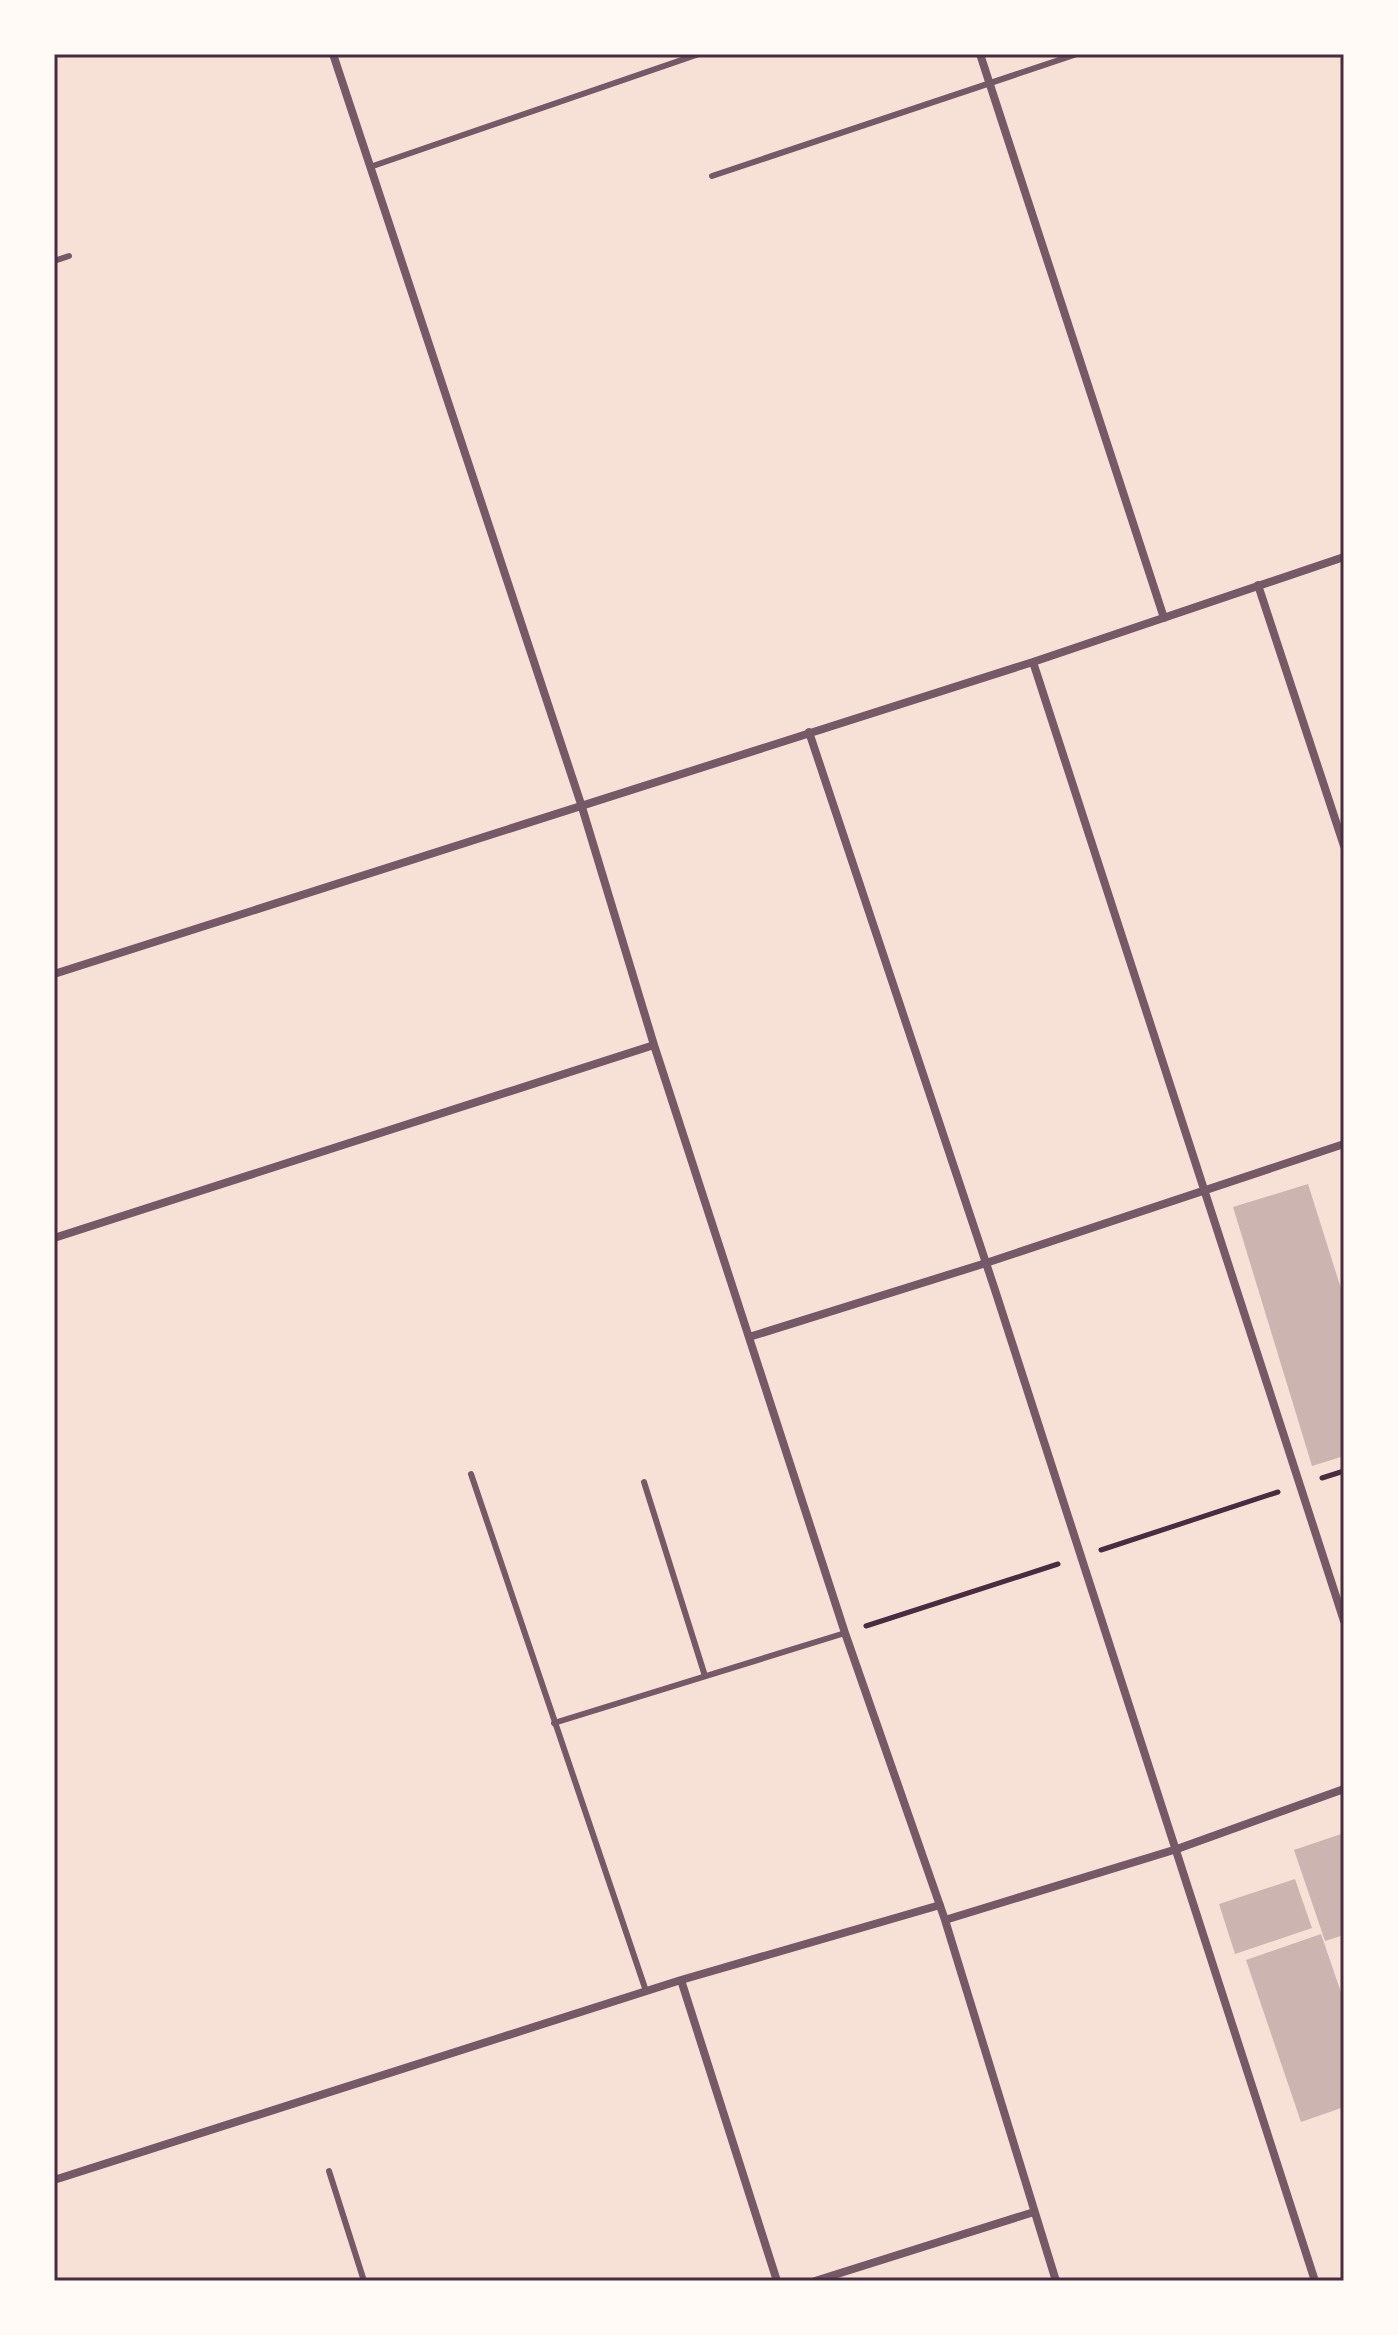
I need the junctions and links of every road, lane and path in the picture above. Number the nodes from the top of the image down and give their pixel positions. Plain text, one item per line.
1 (333, 54) edge
2 (699, 54) edge
3 (980, 54) edge
4 (1077, 54) edge
5 (989, 82) junction
6 (370, 167) junction
7 (712, 176) dead end
8 (69, 256) dead end
9 (54, 261) edge
10 (1344, 557) edge
11 (1258, 585) junction
12 (1164, 618) junction
13 (1033, 662) junction
14 (809, 732) junction
15 (581, 804) junction
16 (1343, 841) edge
17 (54, 974) edge
18 (654, 1045) junction
19 (1344, 1144) edge
20 (1205, 1189) junction
21 (54, 1238) edge
22 (986, 1263) junction
23 (749, 1337) junction
24 (471, 1474) dead end
25 (644, 1482) dead end
26 (1344, 1621) edge
27 (845, 1633) junction
28 (705, 1676) junction
29 (554, 1723) junction
30 (1344, 1789) edge
31 (1177, 1849) junction
32 (940, 1905) junction
33 (945, 1920) junction
34 (681, 1980) junction
35 (646, 1991) junction
36 (329, 2171) dead end
37 (54, 2180) edge
38 (1034, 2212) junction
39 (364, 2281) edge
40 (777, 2281) edge
41 (815, 2281) edge
42 (1056, 2281) edge
43 (1315, 2281) edge

1 - 6 street
2 - 6 lane
3 - 5 street
4 - 5 lane
5 - 7 lane
5 - 12 street
6 - 15 street
8 - 9 lane
10 - 11 street
11 - 12 street
11 - 16 street
12 - 13 street
13 - 14 street
13 - 20 street
14 - 15 street
14 - 22 street
15 - 17 street
15 - 18 street
18 - 21 street
18 - 23 street
19 - 20 street
20 - 22 street
20 - 26 street
22 - 23 street
22 - 31 street
23 - 27 street
24 - 29 lane
25 - 28 lane
27 - 28 lane
27 - 32 street
28 - 29 lane
29 - 35 lane
30 - 31 street
31 - 33 street
31 - 43 street
32 - 33 street
32 - 34 street
33 - 38 street
34 - 35 street
34 - 40 street
35 - 37 street
36 - 39 lane
38 - 41 street
38 - 42 street

